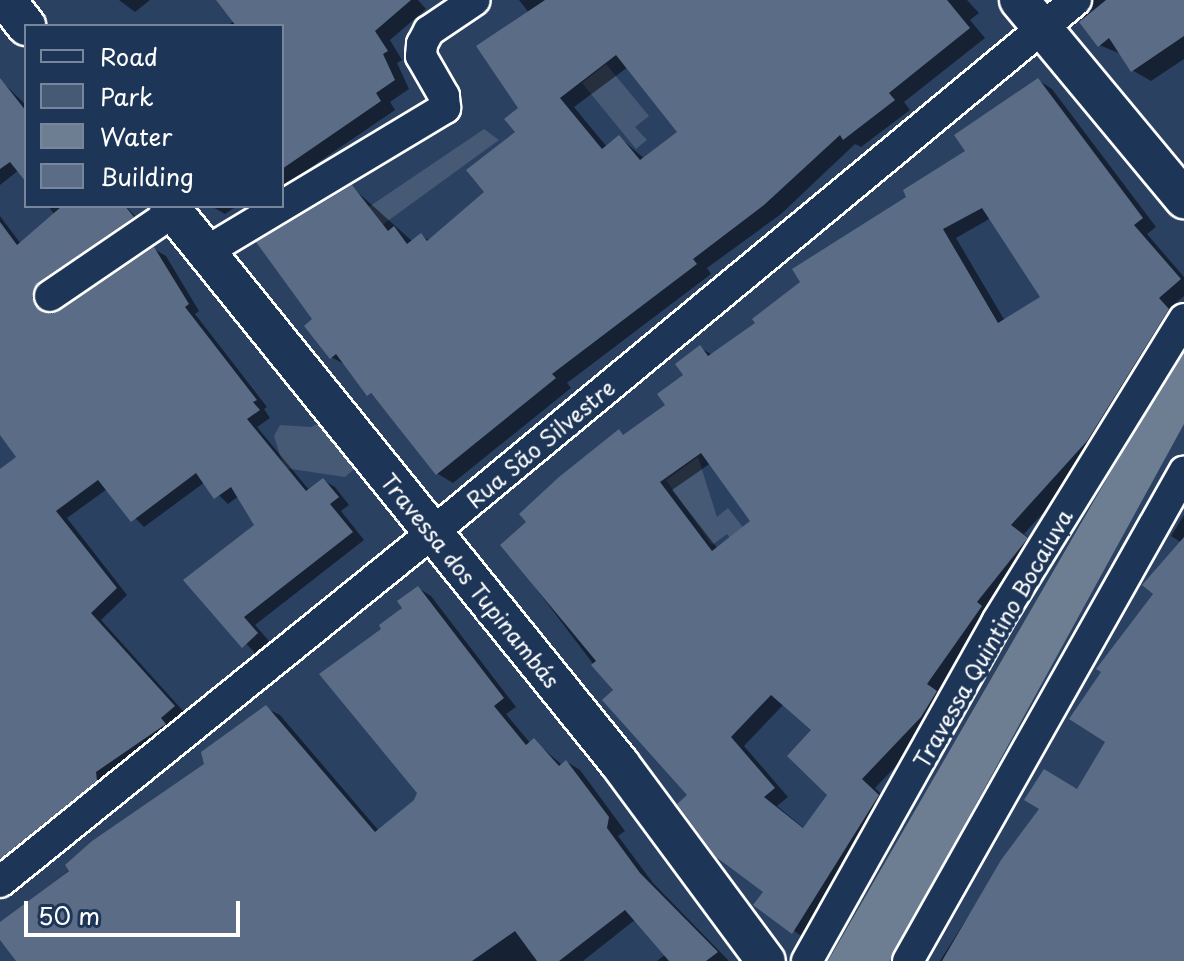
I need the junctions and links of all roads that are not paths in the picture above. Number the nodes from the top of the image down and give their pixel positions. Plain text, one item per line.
1 (475, 0) edge
2 (1076, 0) edge
3 (1030, 13) edge
4 (1184, 199) edge
5 (284, 205) edge
6 (279, 208) edge
7 (171, 209) edge
8 (207, 251) junction
9 (50, 296) dead end
10 (1184, 319) edge
11 (1184, 472) edge
12 (432, 533) junction
13 (0, 882) edge
14 (766, 961) edge
15 (807, 961) edge
16 (908, 961) edge

1 - 5 street
2 - 3 street, Rua São Silvestre
3 - 4 street
3 - 12 street, Rua São Silvestre
6 - 8 street
7 - 8 street, Travessa dos Tupinambás
7 - 9 street
8 - 12 street, Travessa dos Tupinambás
10 - 15 street, Travessa Quintino Bocaiuva
11 - 16 street
12 - 13 street, Rua São Silvestre
12 - 14 street, Travessa dos Tupinambás

